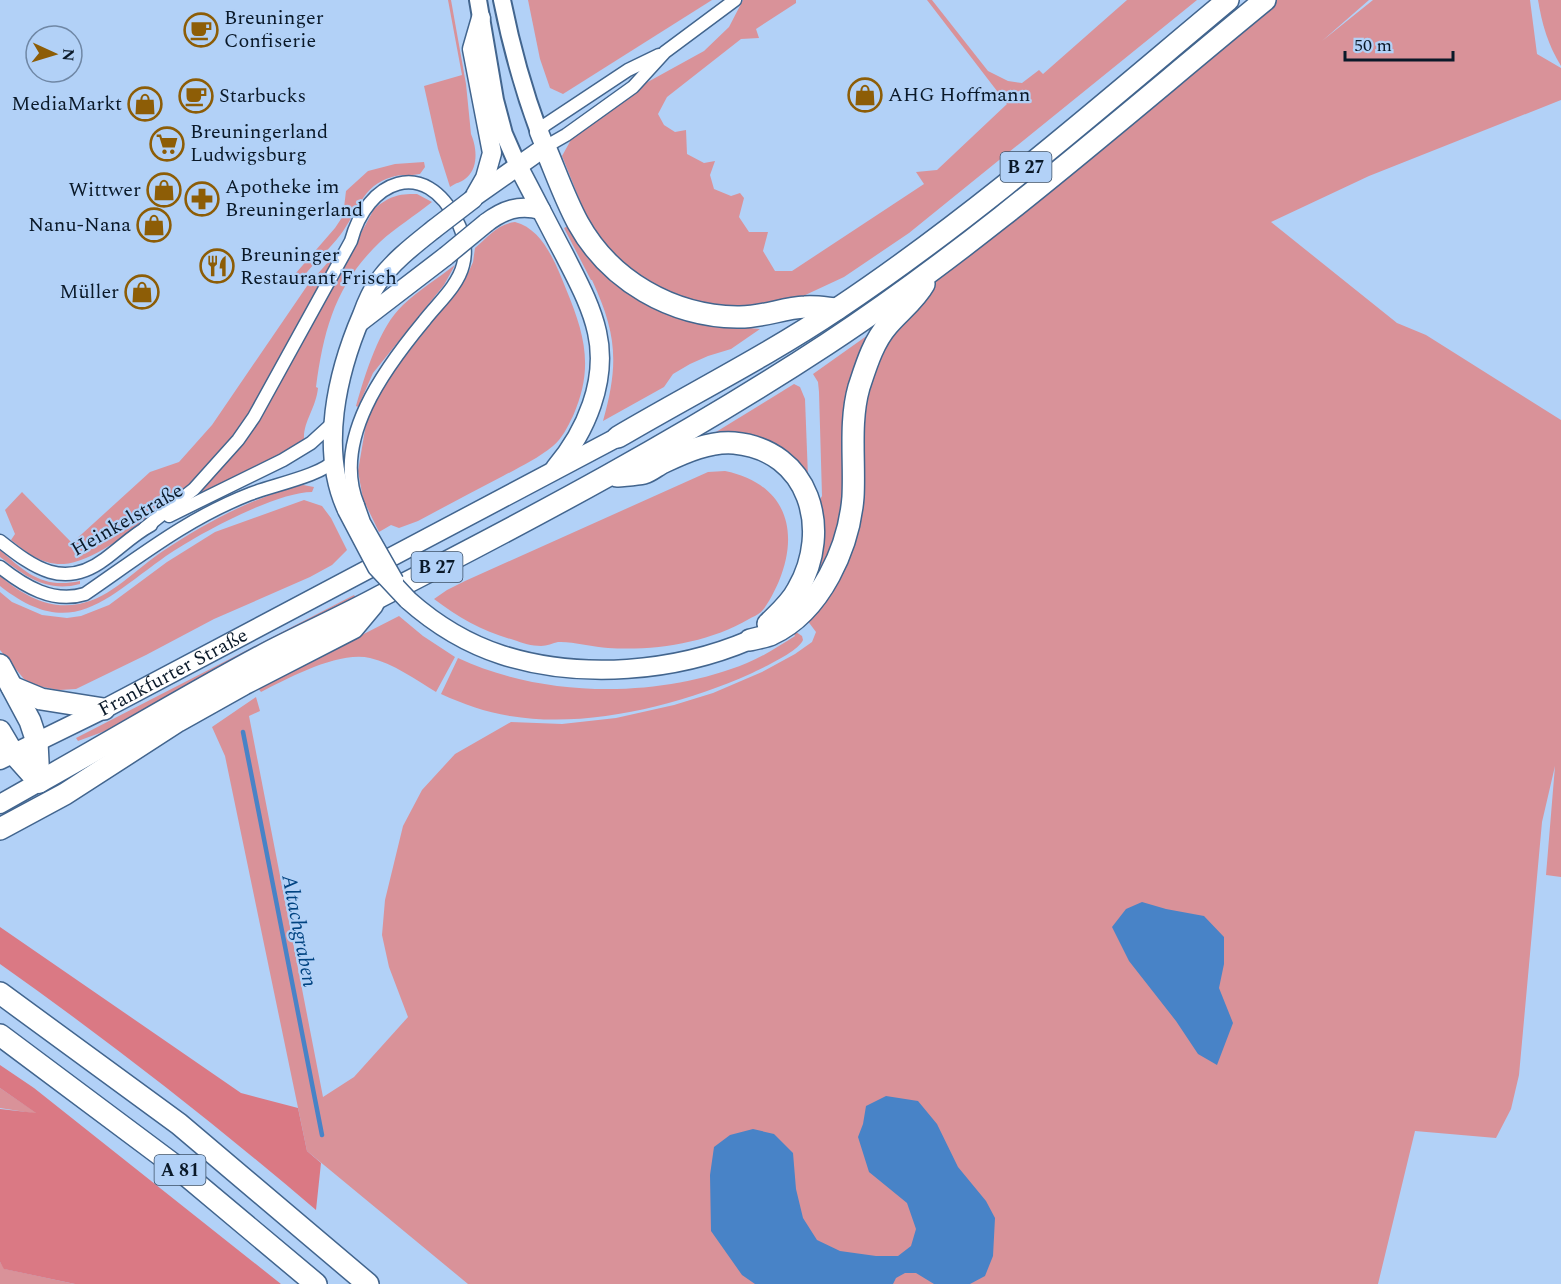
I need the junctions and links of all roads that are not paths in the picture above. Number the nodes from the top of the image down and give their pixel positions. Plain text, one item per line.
1 (502, 0) edge
2 (735, 0) edge
3 (1228, 0) edge
4 (1264, 0) edge
5 (480, 9) edge
6 (665, 52) junction
7 (542, 140) junction
8 (518, 166) junction
9 (472, 199) junction
10 (541, 210) junction
11 (932, 270) junction
12 (837, 309) junction
13 (358, 323) junction
14 (334, 422) junction
15 (618, 437) joint
16 (334, 460) junction
17 (317, 473) junction
18 (549, 475) junction
19 (605, 478) junction
20 (339, 490) junction
21 (352, 508) junction
22 (145, 528) junction
23 (0, 541) edge
24 (0, 567) edge
25 (378, 598) junction
26 (750, 640) junction
27 (0, 665) edge
28 (12, 687) junction
29 (104, 709) junction
30 (0, 731) edge
31 (37, 742) junction
32 (6, 757) edge
33 (39, 782) junction
34 (0, 804) edge
35 (0, 829) edge
36 (0, 993) edge
37 (0, 1035) edge
38 (316, 1284) edge
39 (368, 1284) edge

1 - 7 main road
2 - 6 street
3 - 12 highway, B 27
4 - 11 highway, B 27
5 - 8 main road
5 - 9 main road
6 - 7 street
6 - 7 street
7 - 8 main road
7 - 12 highway
8 - 9 main road
8 - 10 main road
9 - 13 main road, bridge
10 - 13 main road, bridge
10 - 18 main road
11 - 19 highway, B 27
11 - 26 highway
12 - 15 highway, B 27
13 - 14 main road
14 - 16 main road
14 - 22 street, Heinkelstraße
15 - 18 main road, B 27
16 - 17 street, Heinkelstraße
16 - 20 main road
17 - 20 street
17 - 24 street, Heinkelstraße
18 - 29 main road, Frankfurter Straße / B 27
19 - 25 highway, B 27
19 - 26 highway
20 - 21 main road
21 - 22 street
21 - 26 main road, bridge
22 - 23 street, Heinkelstraße
25 - 33 highway, Frankfurter Straße / B 27
25 - 35 highway
27 - 28 highway
28 - 29 highway
28 - 31 highway
29 - 31 main road, Frankfurter Straße / B 27
30 - 32 highway
31 - 32 main road, Frankfurter Straße / B 27
31 - 33 highway
32 - 33 highway
33 - 34 main road, Frankfurter Straße / B 27
36 - 39 highway, A 81
37 - 38 highway, A 81

